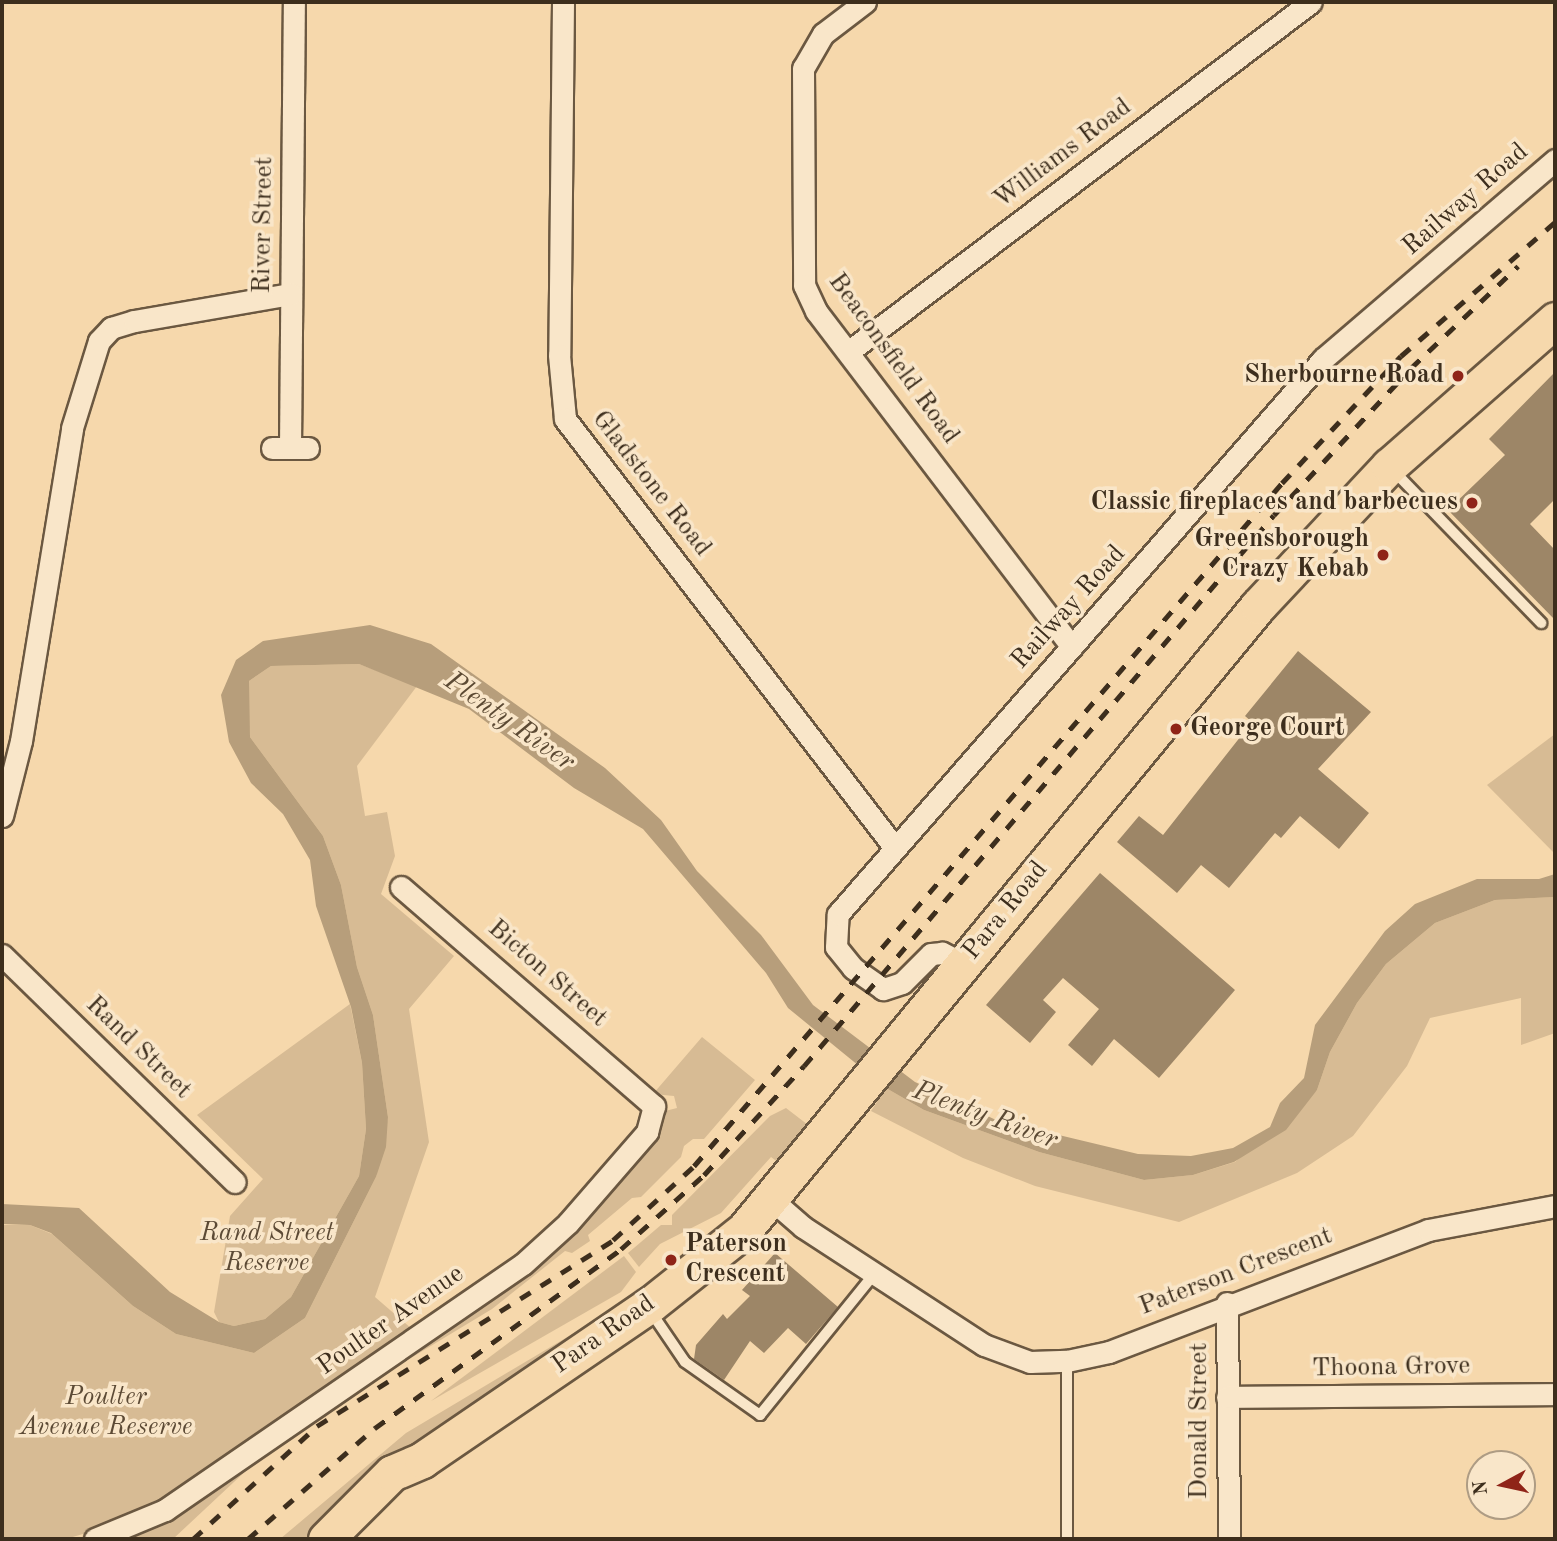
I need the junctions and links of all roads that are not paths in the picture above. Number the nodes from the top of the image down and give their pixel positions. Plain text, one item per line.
1 (294, 2) edge
2 (564, 2) edge
3 (865, 2) edge
4 (1311, 2) edge
5 (1555, 160) edge
6 (291, 294) junction
7 (1555, 320) edge
8 (848, 352) junction
9 (290, 448) dead end
10 (1390, 467) junction
11 (1541, 623) dead end
12 (1072, 647) junction
13 (2, 816) edge
14 (895, 848) junction
15 (401, 887) dead end
16 (2, 955) edge
17 (964, 964) junction
18 (663, 1104) joint
19 (235, 1182) dead end
20 (772, 1200) junction
21 (1555, 1206) edge
22 (876, 1272) junction
23 (1227, 1303) junction
24 (648, 1306) junction
25 (1066, 1361) junction
26 (1555, 1394) edge
27 (1227, 1397) junction
28 (422, 1460) junction
29 (94, 1539) edge
30 (326, 1539) edge
31 (355, 1539) edge
32 (1067, 1539) edge
33 (1229, 1539) edge

1 - 6 street, River Street
2 - 14 street, Gladstone Road
3 - 8 street, Beaconsfield Road
4 - 8 street, Williams Road
5 - 12 street, Railway Road
6 - 9 street, River Street
6 - 13 street
7 - 10 main road, Para Road
8 - 12 street, Beaconsfield Road
10 - 11 lane
10 - 17 main road, Para Road
12 - 14 street, Railway Road
14 - 17 street, Railway Road
15 - 18 street, Bicton Street
16 - 19 street, Rand Street
17 - 20 main road, Para Road
18 - 29 street, Poulter Avenue
20 - 22 street, Paterson Crescent
20 - 24 main road, Para Road
21 - 23 street, Paterson Crescent
22 - 24 lane
22 - 25 street, Paterson Crescent
23 - 25 street, Paterson Crescent
23 - 27 street, Donald Street
24 - 28 main road, Para Road
25 - 32 lane
26 - 27 street, Thoona Grove
27 - 33 street, Donald Street
28 - 30 main road, Para Road
28 - 31 main road, Para Road

